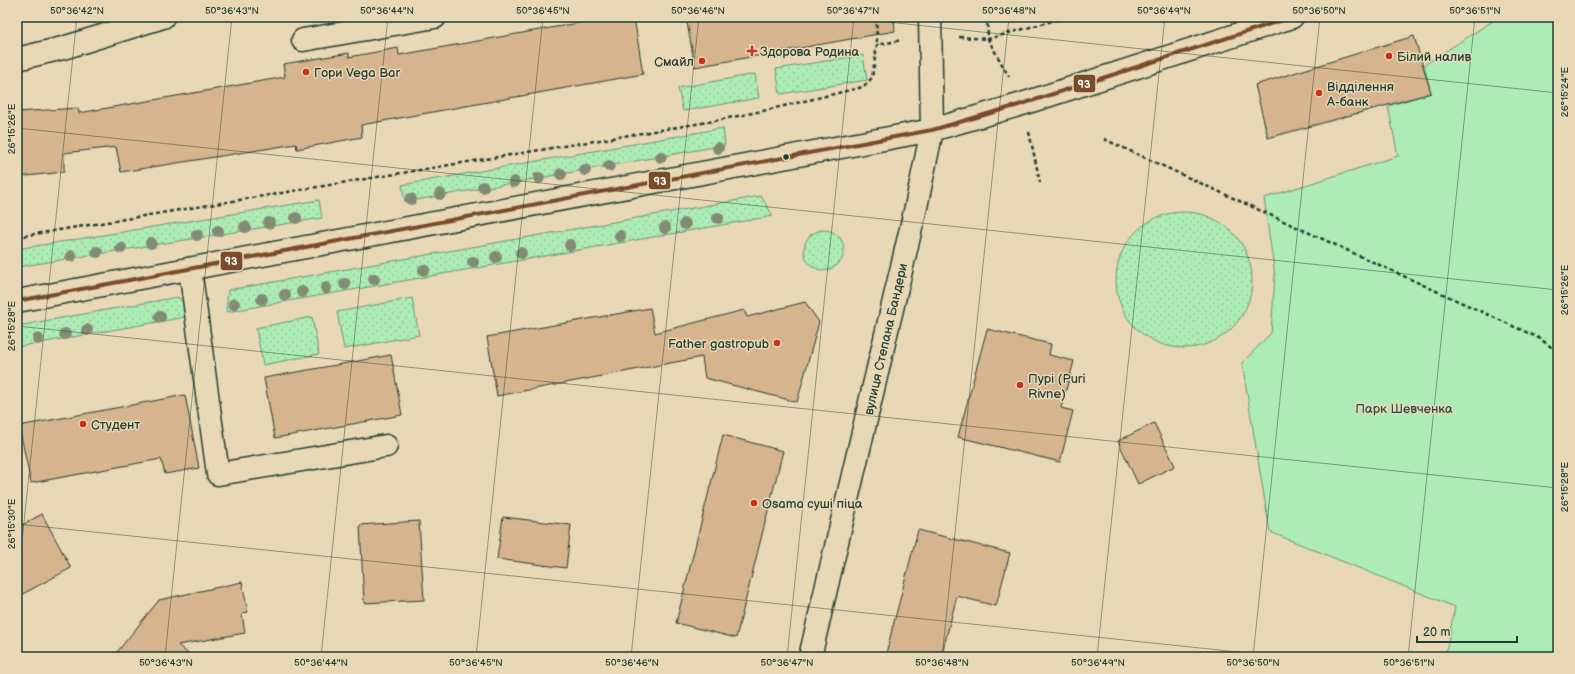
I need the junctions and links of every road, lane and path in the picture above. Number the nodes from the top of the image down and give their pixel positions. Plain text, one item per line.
1 (163, 17) edge
2 (435, 17) edge
3 (876, 17) edge
4 (987, 17) edge
5 (1066, 17) edge
6 (1292, 17) edge
7 (131, 22) edge
8 (930, 26) edge
9 (988, 39) junction
10 (303, 40) dead end
11 (877, 44) junction
12 (17, 59) edge
13 (932, 130) junction
14 (1104, 139) dead end
15 (17, 237) edge
16 (190, 269) junction
17 (17, 301) edge
18 (1558, 352) edge
19 (386, 446) dead end
20 (810, 657) edge

1 - 7 main road
2 - 10 main road
3 - 11 path
4 - 9 path
5 - 9 path
6 - 13 main road
7 - 12 main road
8 - 9 path
8 - 11 path
8 - 13 main road, вулиця Степана Бандери
11 - 15 path
13 - 16 main road
13 - 20 main road, вулиця Степана Бандери
14 - 18 path
16 - 17 main road
16 - 19 main road

